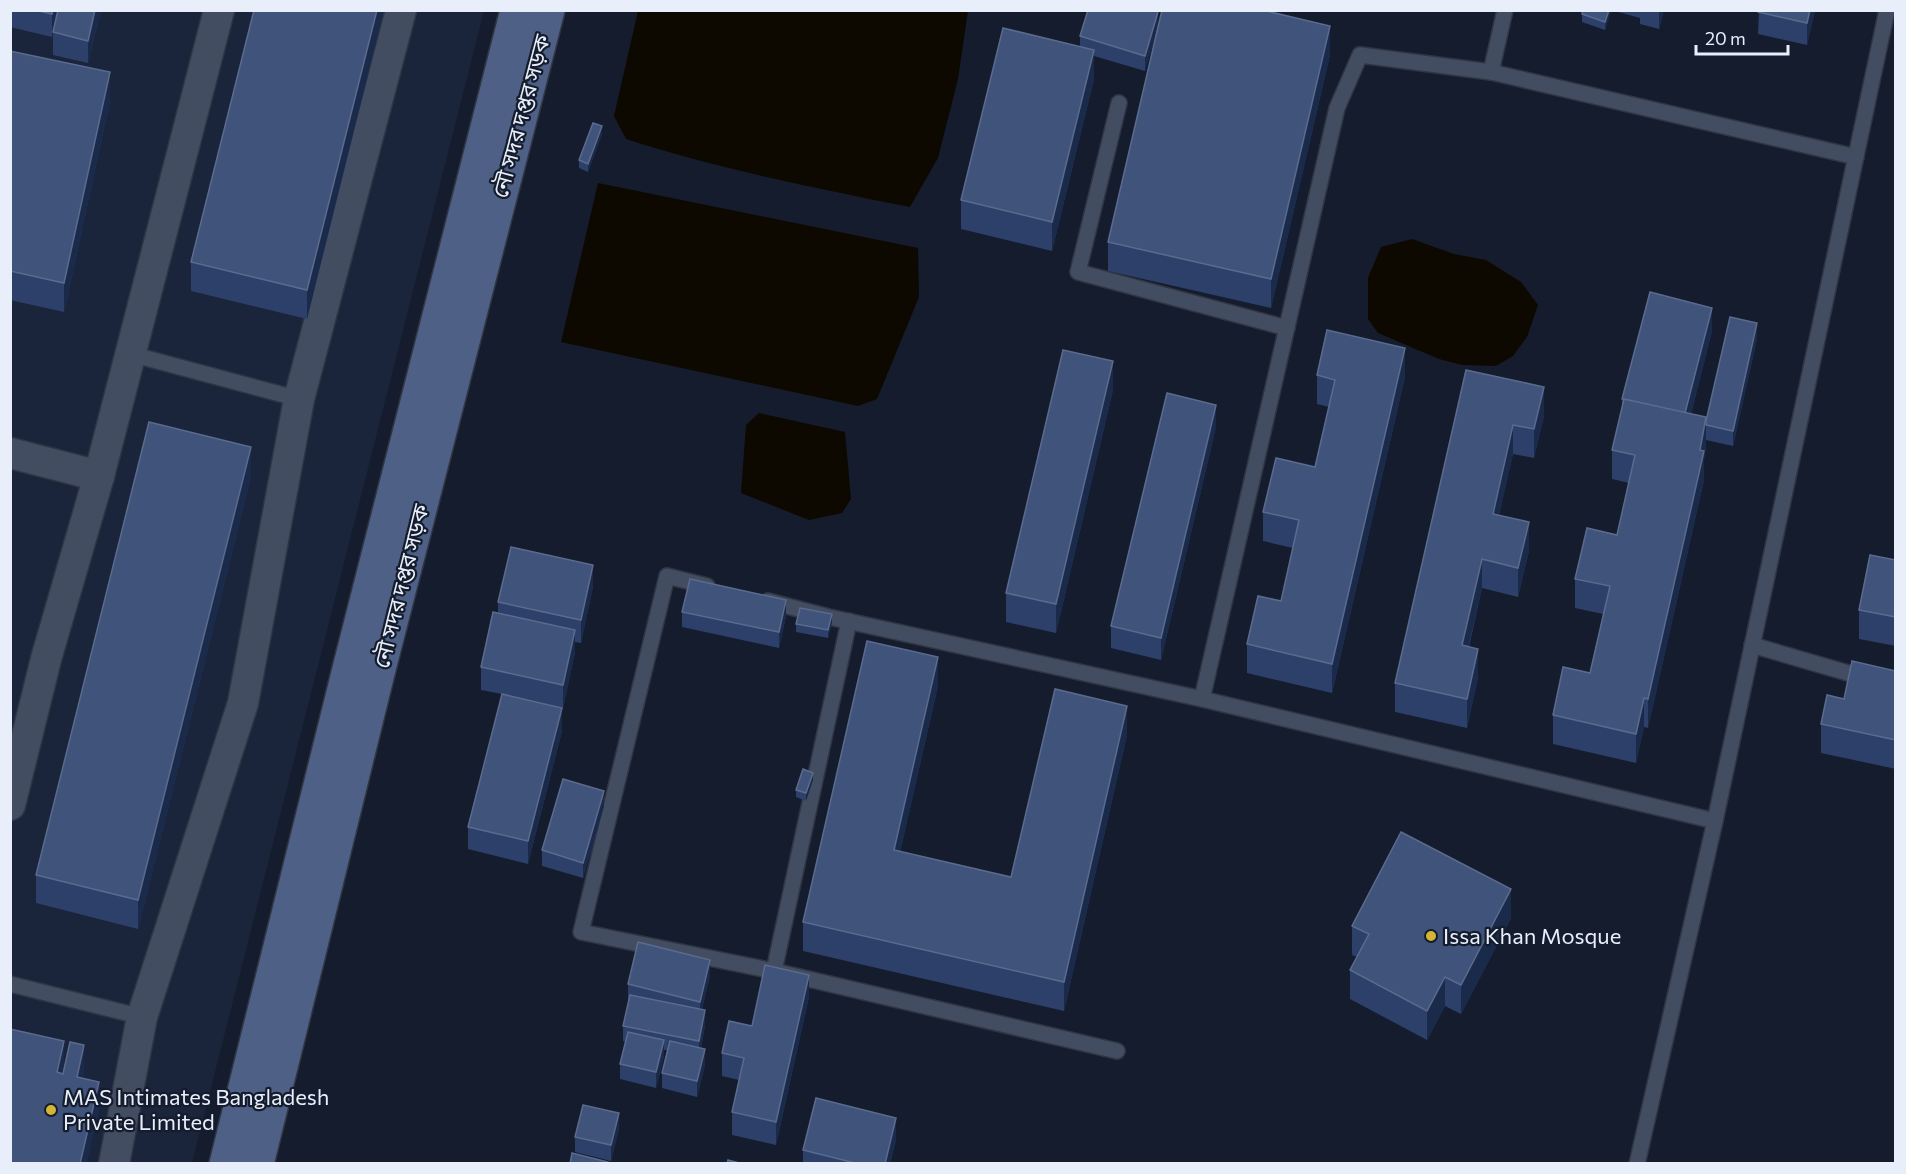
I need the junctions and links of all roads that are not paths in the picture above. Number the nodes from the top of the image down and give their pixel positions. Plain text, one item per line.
1 (219, 10) edge
2 (401, 10) edge
3 (516, 10) edge
4 (548, 10) edge
5 (1505, 10) edge
6 (1887, 10) edge
7 (1491, 72) junction
8 (1119, 103) dead end
9 (1856, 157) junction
10 (1287, 328) junction
11 (131, 354) junction
12 (299, 399) junction
13 (10, 453) edge
14 (99, 476) junction
15 (725, 590) edge
16 (748, 596) edge
17 (849, 621) junction
18 (1752, 645) junction
19 (1896, 687) edge
20 (1202, 699) junction
21 (10, 805) edge
22 (1715, 821) junction
23 (774, 971) junction
24 (10, 984) edge
25 (142, 1017) junction
26 (1117, 1051) dead end
27 (114, 1164) edge
28 (226, 1164) edge
29 (257, 1164) edge
30 (1637, 1164) edge

1 - 11 street
2 - 12 street
3 - 28 main road, নৌ সদর দপ্তর সড়ক
4 - 29 main road, নৌ সদর দপ্তর সড়ক
5 - 7 lane
6 - 9 lane
7 - 9 lane
7 - 10 lane
8 - 10 lane
9 - 18 lane
10 - 20 lane
11 - 12 lane
11 - 14 street
12 - 25 street
13 - 14 street
14 - 21 street
15 - 23 lane
16 - 17 lane
17 - 20 lane
17 - 23 lane
18 - 19 lane
18 - 22 lane
20 - 22 lane
22 - 30 lane
23 - 26 lane
24 - 25 lane
25 - 27 street

